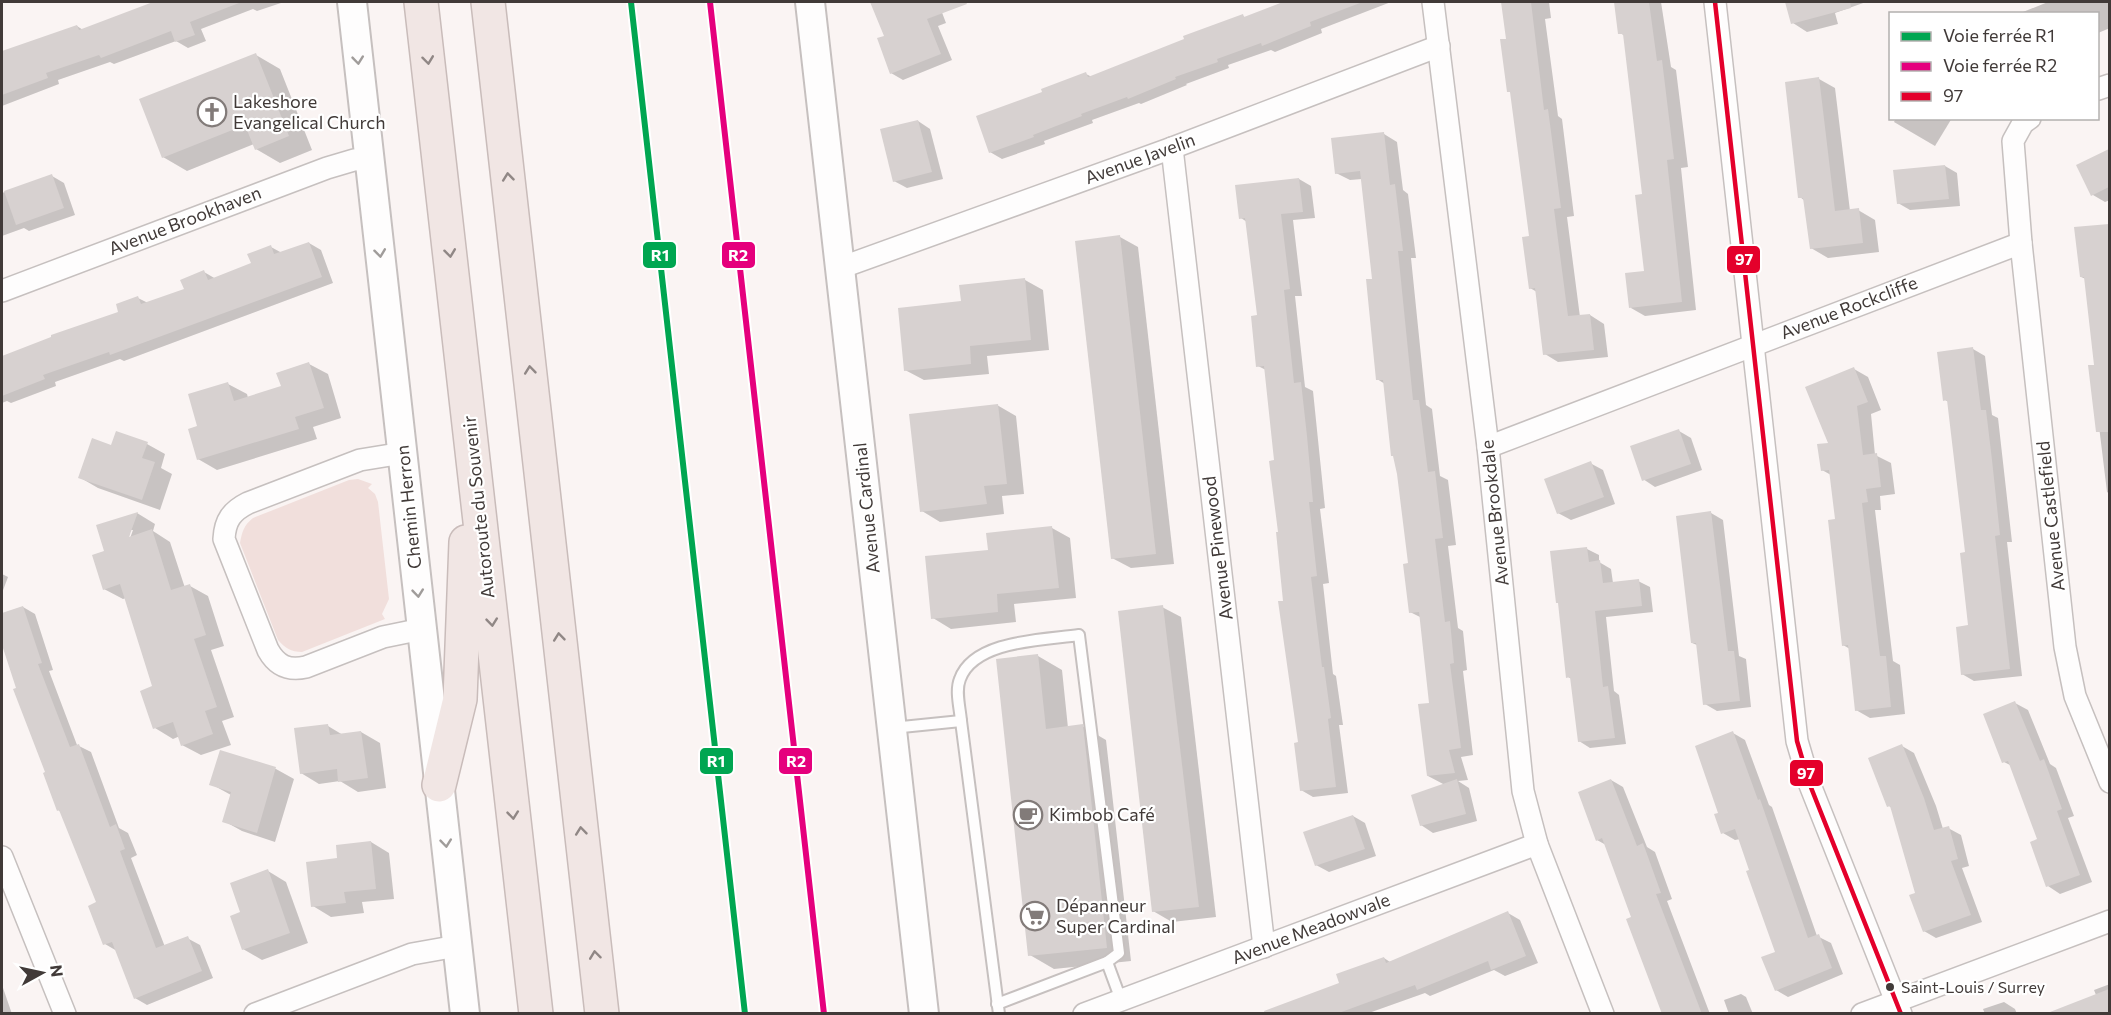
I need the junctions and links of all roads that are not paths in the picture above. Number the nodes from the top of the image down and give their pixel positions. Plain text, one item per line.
1 (352, 2) edge
2 (421, 2) edge
3 (488, 2) edge
4 (810, 2) edge
5 (1433, 2) edge
6 (1715, 2) edge
7 (1438, 46) junction
8 (2027, 120) edge
9 (1172, 148) junction
10 (369, 159) junction
11 (2021, 243) junction
12 (840, 268) junction
13 (2, 291) edge
14 (1754, 344) junction
15 (471, 438) junction
16 (1488, 447) junction
17 (403, 453) junction
18 (422, 629) junction
19 (961, 721) junction
20 (892, 728) junction
21 (2109, 782) edge
22 (439, 785) junction
23 (1537, 844) junction
24 (2, 857) edge
25 (2109, 921) edge
26 (457, 946) junction
27 (1264, 947) junction
28 (1107, 962) junction
29 (1121, 1000) junction
30 (1898, 1007) edge
31 (998, 1009) edge
32 (65, 1014) edge
33 (255, 1014) edge
34 (465, 1014) edge
35 (536, 1014) edge
36 (602, 1014) edge
37 (924, 1014) edge
38 (1084, 1014) edge
39 (1603, 1014) edge
40 (1862, 1014) edge

1 -> 10 main road, Chemin Herron
2 -> 15 highway, Autoroute du Souvenir
36 -> 3 highway
4 - 12 main road, Avenue Cardinal
5 - 7 street, Avenue Brookdale
6 - 14 street
7 - 9 street, Avenue Javelin
7 - 16 street, Avenue Brookdale
8 - 11 street
9 - 12 street, Avenue Javelin
9 - 27 street, Avenue Pinewood
10 - 13 street, Avenue Brookhaven
10 -> 17 main road, Chemin Herron
11 - 14 street, Avenue Rockcliffe
11 - 21 street, Avenue Castlefield
12 - 20 main road, Avenue Cardinal
14 - 16 street, Avenue Rockcliffe
14 - 30 street
15 - 22 highway
15 -> 35 highway, Autoroute du Souvenir
16 - 23 street, Avenue Brookdale
17 -> 18 main road, Chemin Herron
17 - 18 street
18 - 22 main road, Chemin Herron
19 - 20 lane
19 - 28 lane
19 - 31 lane
20 - 37 main road, Avenue Cardinal
22 -> 26 main road, Chemin Herron
23 - 27 street, Avenue Meadowvale
23 - 39 street, Avenue Brookdale
24 - 32 street
25 - 30 street
26 - 33 street
26 - 34 main road, Chemin Herron
27 - 29 street, Avenue Meadowvale
28 - 29 lane
28 - 31 lane
29 - 38 street, Avenue Meadowvale
30 - 40 street

